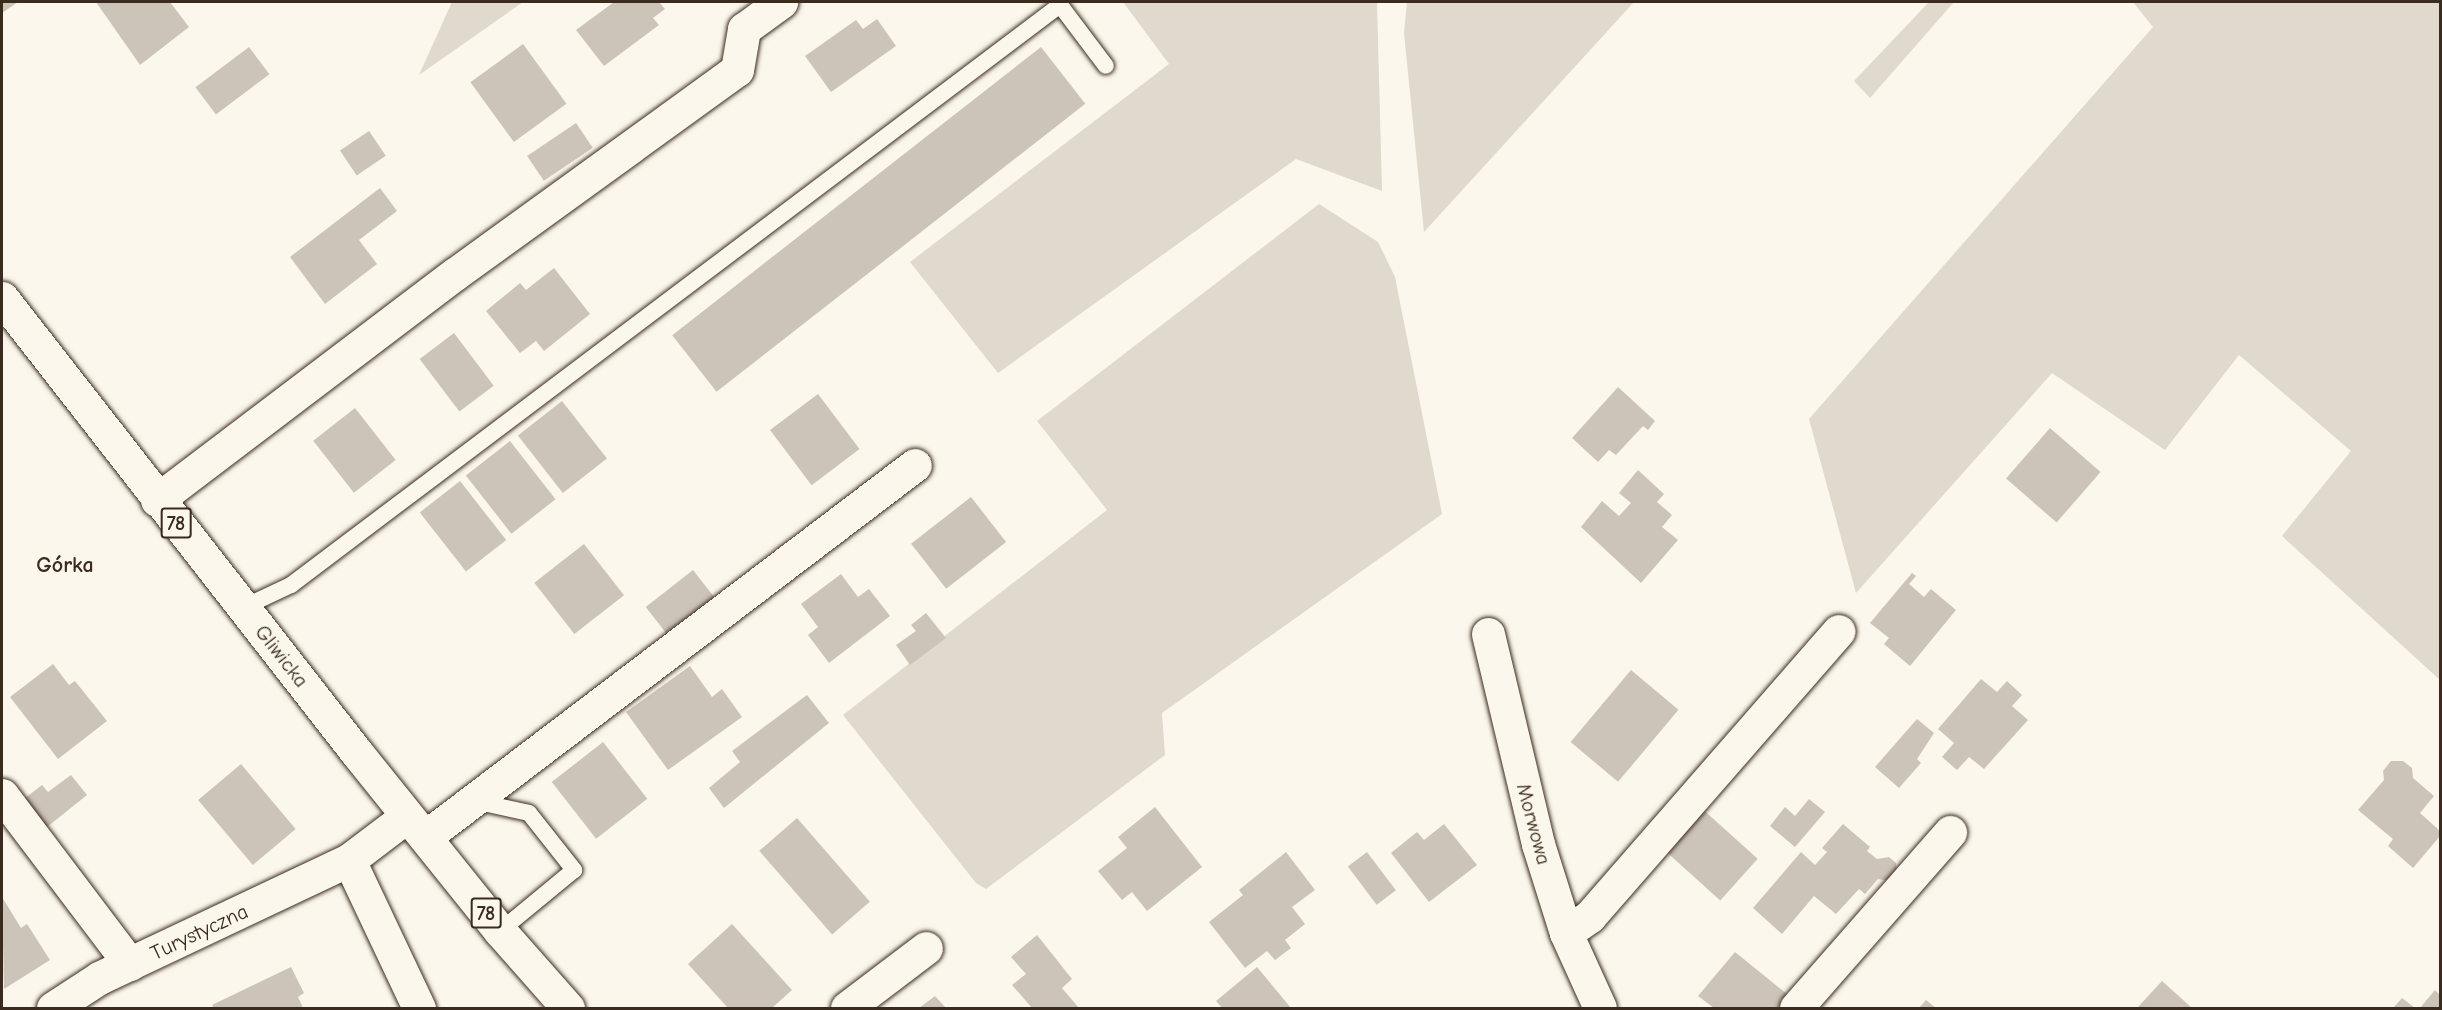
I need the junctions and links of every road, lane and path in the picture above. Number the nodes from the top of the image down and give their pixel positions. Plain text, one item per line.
1 (781, 2) edge
2 (1106, 66) dead end
3 (2, 298) edge
4 (915, 465) dead end
5 (157, 500) junction
6 (244, 607) junction
7 (1839, 631) dead end
8 (1488, 634) dead end
9 (2, 795) edge
10 (474, 801) junction
11 (416, 826) junction
12 (1950, 832) dead end
13 (349, 860) junction
14 (500, 931) junction
15 (1566, 933) junction
16 (926, 948) dead end
17 (130, 964) junction
18 (53, 1008) edge
19 (419, 1008) edge
20 (568, 1008) edge
21 (847, 1008) edge
22 (1600, 1008) edge
23 (1796, 1008) edge

1 - 5 street
2 - 6 lane
3 - 5 street, Gliwicka / 78
4 - 10 street, Turystyczna
5 - 6 street, Gliwicka / 78
6 - 11 street, Gliwicka / 78
7 - 15 street
8 - 15 street, Morwowa
9 - 17 street
10 - 11 street, Turystyczna
10 - 14 lane
11 - 13 street, Turystyczna
11 - 14 street, Gliwicka / 78
12 - 23 street
13 - 17 street, Turystyczna
13 - 19 street
14 - 20 street, Gliwicka / 78
15 - 22 street, Morwowa
16 - 21 street
17 - 18 street, Turystyczna

